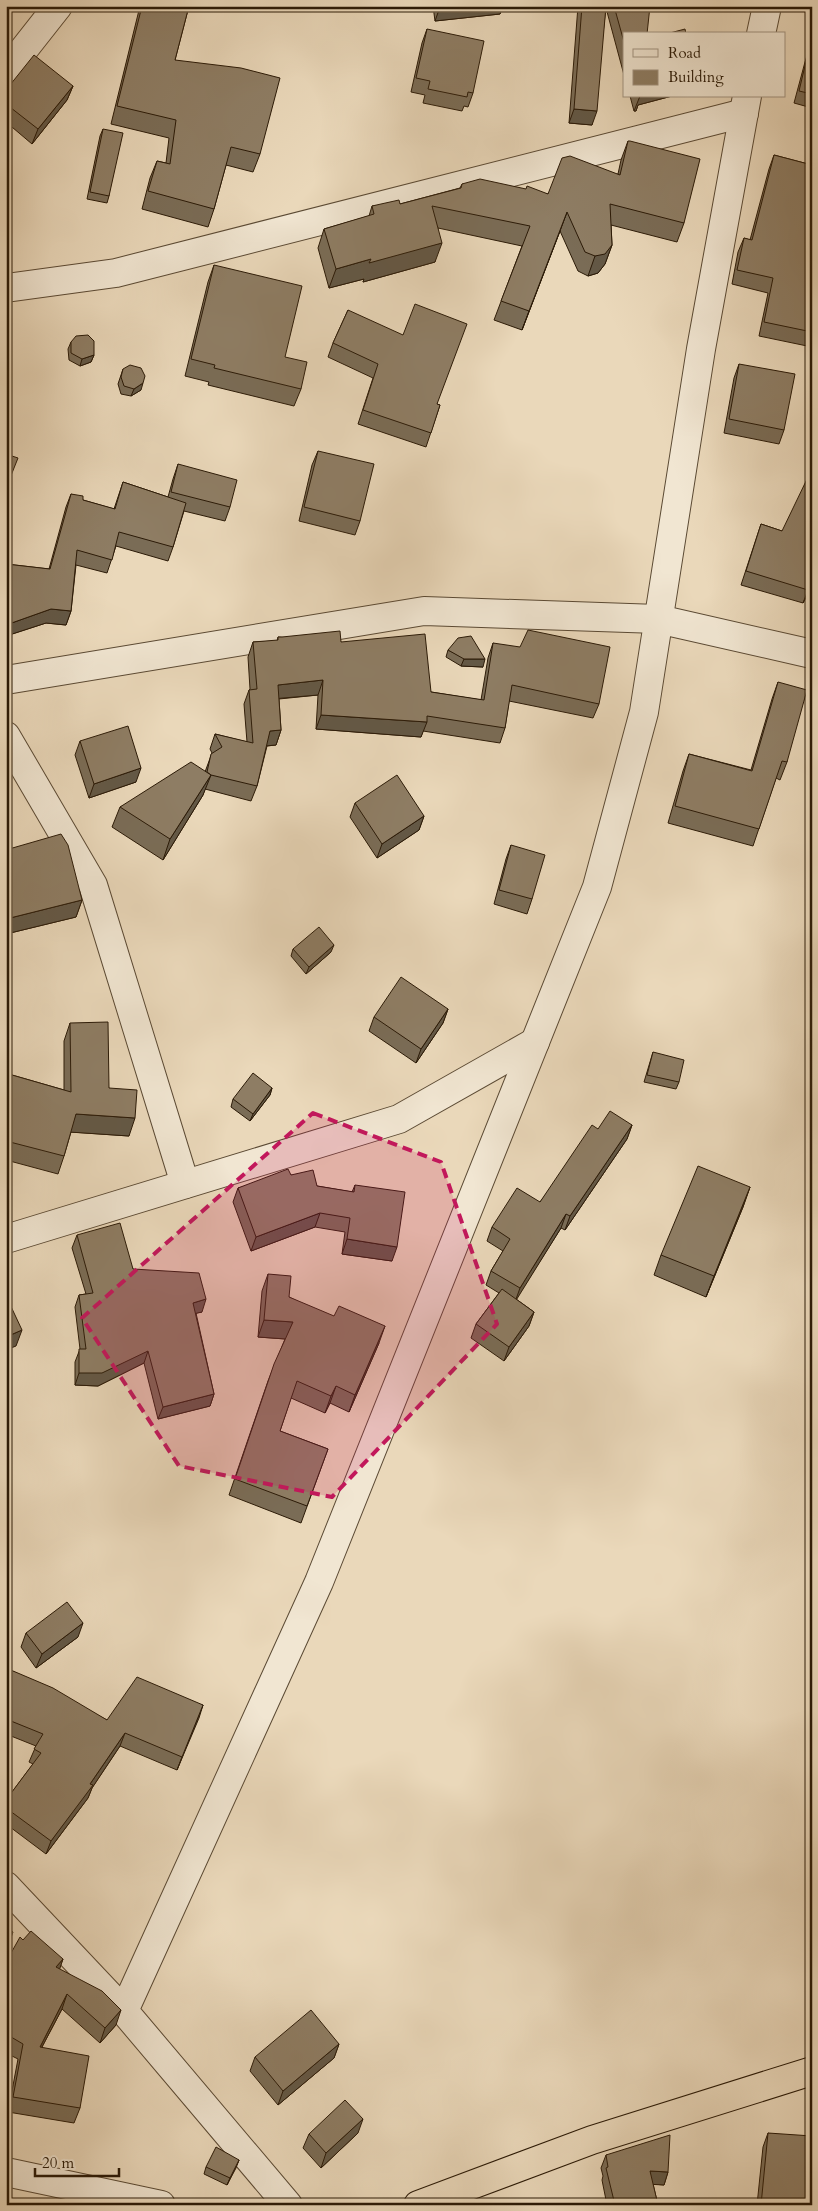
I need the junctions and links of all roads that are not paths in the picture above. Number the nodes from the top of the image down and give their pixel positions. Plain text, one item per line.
1 (58, 6) edge
2 (767, 6) edge
3 (761, 32) edge
4 (6, 72) edge
5 (746, 104) edge
6 (6, 288) edge
7 (658, 620) junction
8 (812, 654) edge
9 (6, 680) edge
10 (6, 736) edge
11 (534, 1042) junction
12 (185, 1184) junction
13 (6, 1239) edge
14 (6, 1886) edge
15 (124, 2011) junction
16 (812, 2071) edge
17 (6, 2172) edge
18 (161, 2205) edge
19 (287, 2205) edge
20 (418, 2205) edge

1 - 4 street
2 - 3 street
5 - 6 street
5 - 7 street
7 - 8 street
7 - 9 street
7 - 11 street
10 - 12 street
11 - 12 street
11 - 15 street
12 - 13 street
14 - 15 street
15 - 19 street
16 - 20 highway
17 - 18 street

